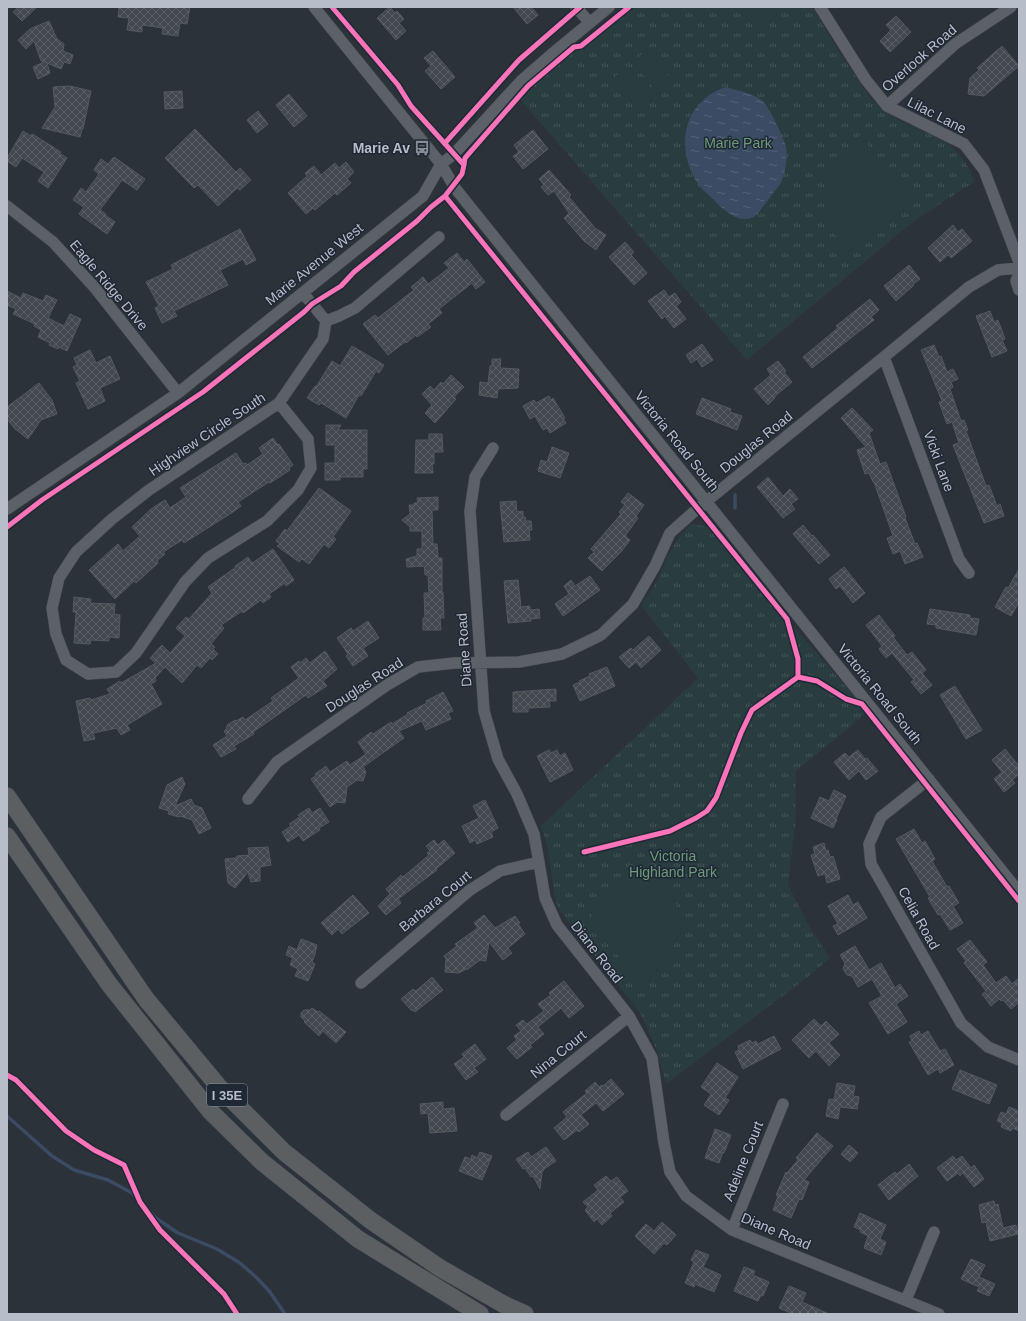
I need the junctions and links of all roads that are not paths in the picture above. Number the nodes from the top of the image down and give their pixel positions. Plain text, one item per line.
1 (314, 7) edge
2 (576, 7) edge
3 (609, 7) edge
4 (820, 7) edge
5 (1011, 7) edge
6 (589, 22) junction
7 (887, 106) junction
8 (441, 164) junction
9 (7, 206) edge
10 (439, 237) dead end
11 (1019, 262) edge
12 (1019, 268) edge
13 (1019, 274) edge
14 (1019, 290) edge
15 (303, 293) junction
16 (326, 321) junction
17 (884, 357) junction
18 (178, 392) junction
19 (279, 403) junction
20 (493, 448) dead end
21 (706, 501) junction
22 (7, 510) edge
23 (969, 573) dead end
24 (480, 662) junction
25 (929, 779) junction
26 (7, 796) edge
27 (248, 799) dead end
28 (7, 836) edge
29 (539, 862) junction
30 (1019, 892) edge
31 (361, 983) dead end
32 (629, 1016) junction
33 (1019, 1060) edge
34 (783, 1104) dead end
35 (506, 1115) dead end
36 (732, 1230) junction
37 (934, 1232) dead end
38 (906, 1300) junction
39 (480, 1314) edge
40 (525, 1314) edge
41 (939, 1314) edge

1 - 8 street, Victoria Road South
2 - 6 street
3 - 6 street, Marie Avenue West
4 - 7 street, Lilac Lane
5 - 7 street, Overlook Road
6 - 8 street, Marie Avenue West
7 - 11 street, Lilac Lane
8 - 15 street, Marie Avenue West
8 - 21 street, Victoria Road South
9 - 18 street, Eagle Ridge Drive
10 - 16 street
12 - 17 street, Douglas Road
13 - 14 street
15 - 16 street
15 - 18 street, Marie Avenue West
16 - 19 street, Highview Circle South
17 - 21 street, Douglas Road
17 - 23 street, Vicki Lane
18 - 22 street, Marie Avenue West
19 - 19 street, Highview Circle South
20 - 24 street, Diane Road
21 - 24 street, Douglas Road
21 - 25 street, Victoria Road South
24 - 27 street, Douglas Road
24 - 29 street, Diane Road
25 - 30 street, Victoria Road South
25 - 33 street, Celia Road
26 - 40 highway, I 35E
28 - 39 highway, I 35E
29 - 31 street, Barbara Court
29 - 32 street, Diane Road
32 - 35 street, Nina Court
32 - 36 street, Diane Road
34 - 36 street, Adeline Court
36 - 38 street, Diane Road
37 - 38 street
38 - 41 street, Diane Road

